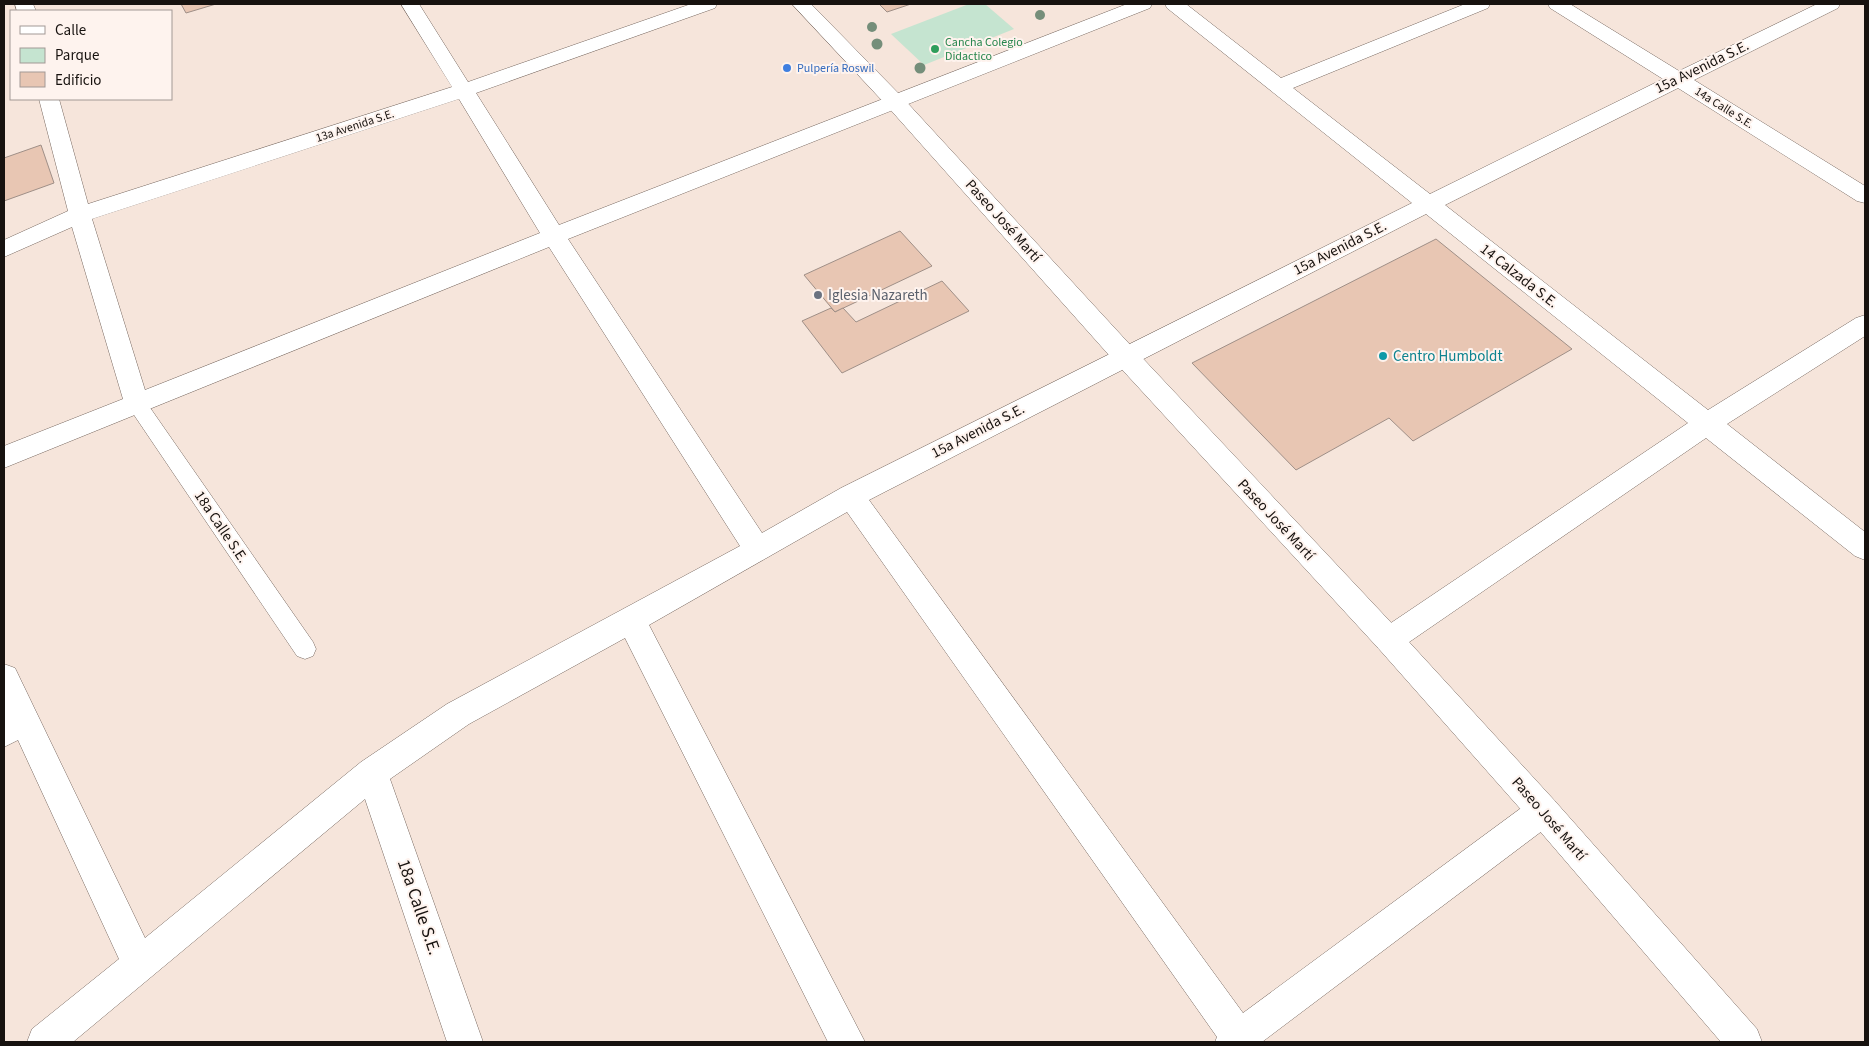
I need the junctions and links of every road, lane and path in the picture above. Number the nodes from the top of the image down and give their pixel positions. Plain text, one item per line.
1 (410, 4) edge
2 (708, 4) edge
3 (801, 4) edge
4 (1143, 4) edge
5 (1174, 4) edge
6 (1481, 4) edge
7 (1557, 4) edge
8 (1831, 4) edge
9 (1677, 79) junction
10 (1279, 86) junction
11 (465, 90) junction
12 (49, 100) edge
13 (895, 102) junction
14 (1865, 196) edge
15 (1428, 204) junction
16 (80, 215) junction
17 (554, 236) junction
18 (4, 249) edge
19 (1865, 324) edge
20 (1125, 356) junction
21 (137, 404) junction
22 (1707, 424) junction
23 (4, 457) edge
24 (851, 496) junction
25 (1865, 548) edge
26 (758, 550) junction
27 (630, 620) junction
28 (1389, 640) junction
29 (305, 649) dead end
30 (4, 678) edge
31 (13, 726) edge
32 (372, 773) junction
33 (1543, 811) junction
34 (140, 965) junction
35 (57, 1038) edge
36 (1238, 1041) edge
37 (465, 1042) edge
38 (847, 1042) edge
39 (1744, 1042) edge

1 - 11 street
2 - 11 street, 13a Avenida S.E.
3 - 13 street, Paseo José Martí
4 - 13 street
5 - 10 street, 14 Calzada S.E.
6 - 10 street
7 - 9 street, 14a Calle S.E.
8 - 9 street, 15a Avenida S.E.
9 - 14 street, 14a Calle S.E.
9 - 15 street, 15a Avenida S.E.
10 - 15 street, 14 Calzada S.E.
11 - 16 street, 13a Avenida S.E.
11 - 17 street
12 - 16 street
13 - 17 street
13 - 20 street, Paseo José Martí
15 - 20 street, 15a Avenida S.E.
15 - 22 street, 14 Calzada S.E.
16 - 18 street, 13a Avenida S.E.
16 - 21 street
17 - 21 street
17 - 26 street
19 - 22 street
20 - 24 street, 15a Avenida S.E.
20 - 28 street, Paseo José Martí
21 - 23 street
21 - 29 lane, 18a Calle S.E.
22 - 25 street, 14 Calzada S.E.
22 - 28 street
24 - 26 street, 15a Avenida S.E.
24 - 36 street
26 - 27 street, 15a Avenida S.E.
27 - 32 street, 15a Avenida S.E.
27 - 38 street
28 - 33 street, Paseo José Martí
30 - 31 street
31 - 34 street
32 - 34 street, 15a Avenida S.E.
32 - 37 street, 18a Calle S.E.
33 - 36 street
33 - 39 street, Paseo José Martí
34 - 35 street, 15a Avenida S.E.

